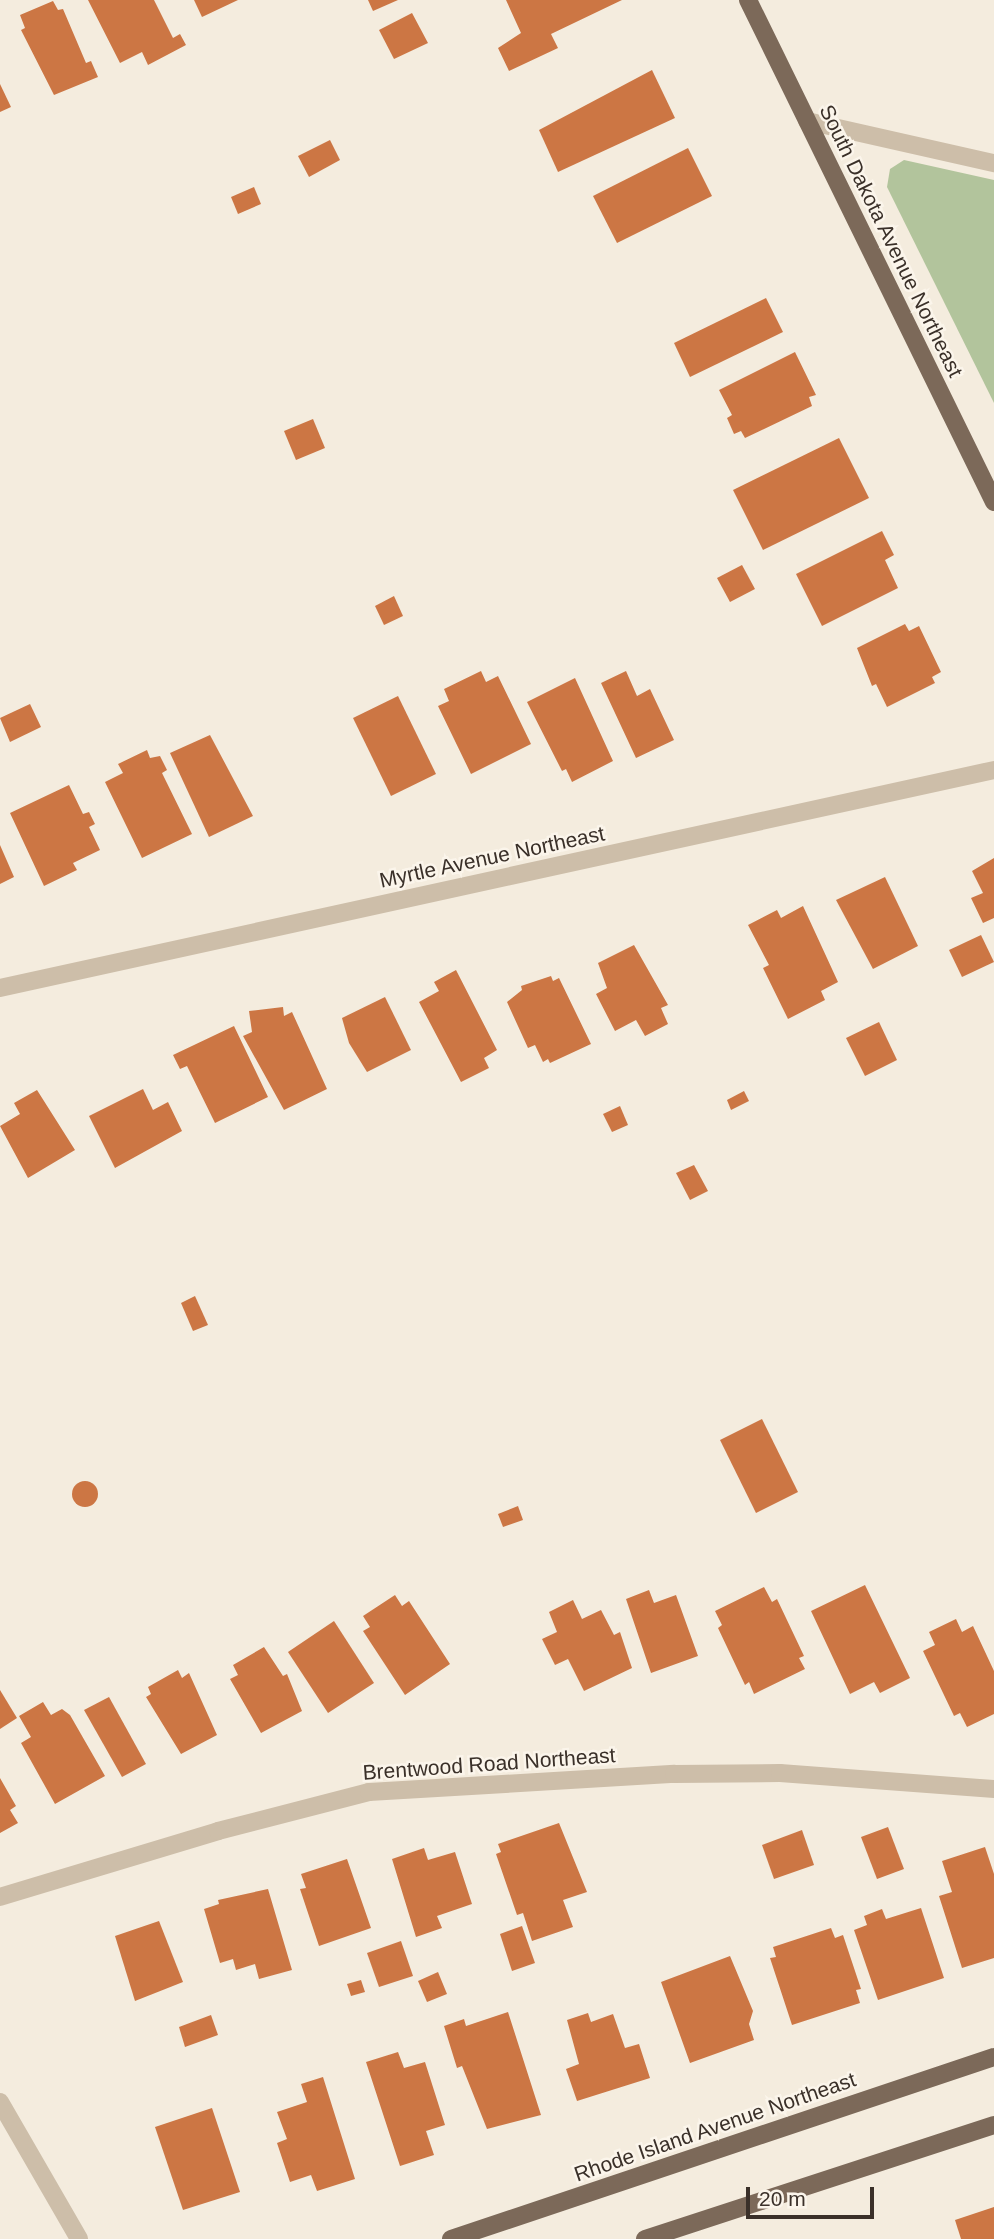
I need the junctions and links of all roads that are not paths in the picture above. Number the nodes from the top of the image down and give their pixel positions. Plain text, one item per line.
1 (748, 0) edge
2 (807, 121) junction
3 (994, 163) edge
4 (994, 502) edge
5 (994, 770) edge
6 (0, 988) edge
7 (994, 1790) edge
8 (0, 1897) edge
9 (994, 2057) edge
10 (0, 2102) edge
11 (994, 2125) edge
12 (79, 2239) edge
13 (451, 2239) edge
14 (645, 2239) edge

1 - 2 main road, South Dakota Avenue Northeast
2 - 3 street
2 - 4 main road, South Dakota Avenue Northeast
5 - 6 street, Myrtle Avenue Northeast
7 - 8 street, Brentwood Road Northeast
9 - 13 main road, Rhode Island Avenue Northeast
10 - 12 street
11 - 14 main road

